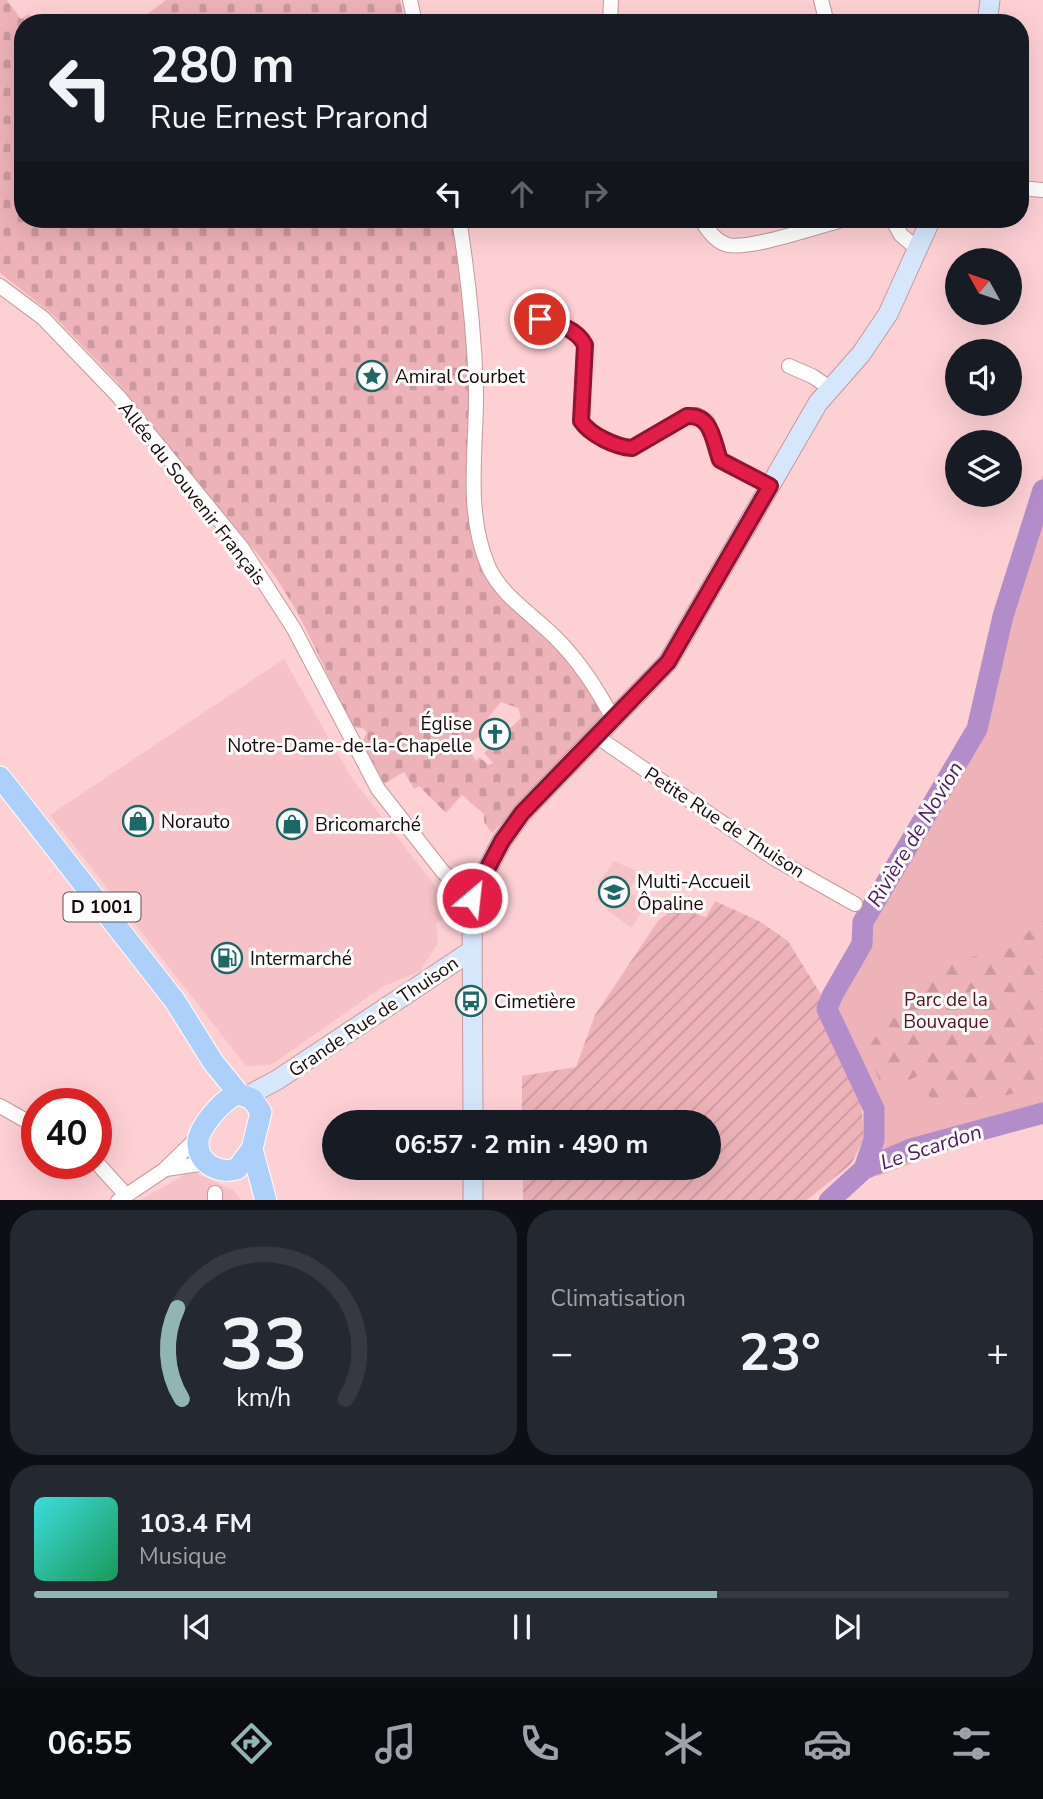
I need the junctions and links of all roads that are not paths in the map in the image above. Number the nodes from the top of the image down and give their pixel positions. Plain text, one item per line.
1 (460, 228) edge
2 (706, 228) edge
3 (813, 228) edge
4 (897, 228) edge
5 (928, 228) edge
6 (919, 250) junction
7 (0, 286) edge
8 (540, 319) dead end
9 (789, 366) dead end
10 (830, 388) junction
11 (770, 486) junction
12 (613, 719) junction
13 (596, 737) junction
14 (0, 777) edge
15 (472, 898) junction
16 (855, 904) dead end
17 (471, 951) junction
18 (242, 1101) junction
19 (0, 1106) edge
20 (472, 1110) edge
21 (21, 1118) edge
22 (198, 1137) junction
23 (252, 1149) junction
24 (206, 1163) junction
25 (164, 1170) junction
26 (233, 1170) junction
27 (109, 1179) edge
28 (473, 1180) edge
29 (122, 1198) edge
30 (267, 1198) edge
31 (473, 1200) edge

1 - 12 street
2 - 3 street
4 - 6 street
5 - 6 street, Grande Rue de Thuison
6 - 10 street, Grande Rue de Thuison
7 - 15 street, Allée du Souvenir Français
8 - 11 street
9 - 10 street
10 - 11 street, Grande Rue de Thuison
11 - 12 street, Grande Rue de Thuison
12 - 13 street, Grande Rue de Thuison
13 - 15 street, Grande Rue de Thuison
13 - 16 street, Petite Rue de Thuison
14 - 18 main road, D 1001
15 - 17 street, Grande Rue de Thuison
17 - 18 street, Grande Rue de Thuison
17 - 20 street
18 - 22 main road
18 - 23 main road
19 - 21 street
22 - 24 main road
22 - 25 street
23 - 26 main road
23 - 30 main road
24 - 25 street
24 - 26 main road
25 - 29 street
26 - 30 main road
27 - 29 street
28 - 31 street

